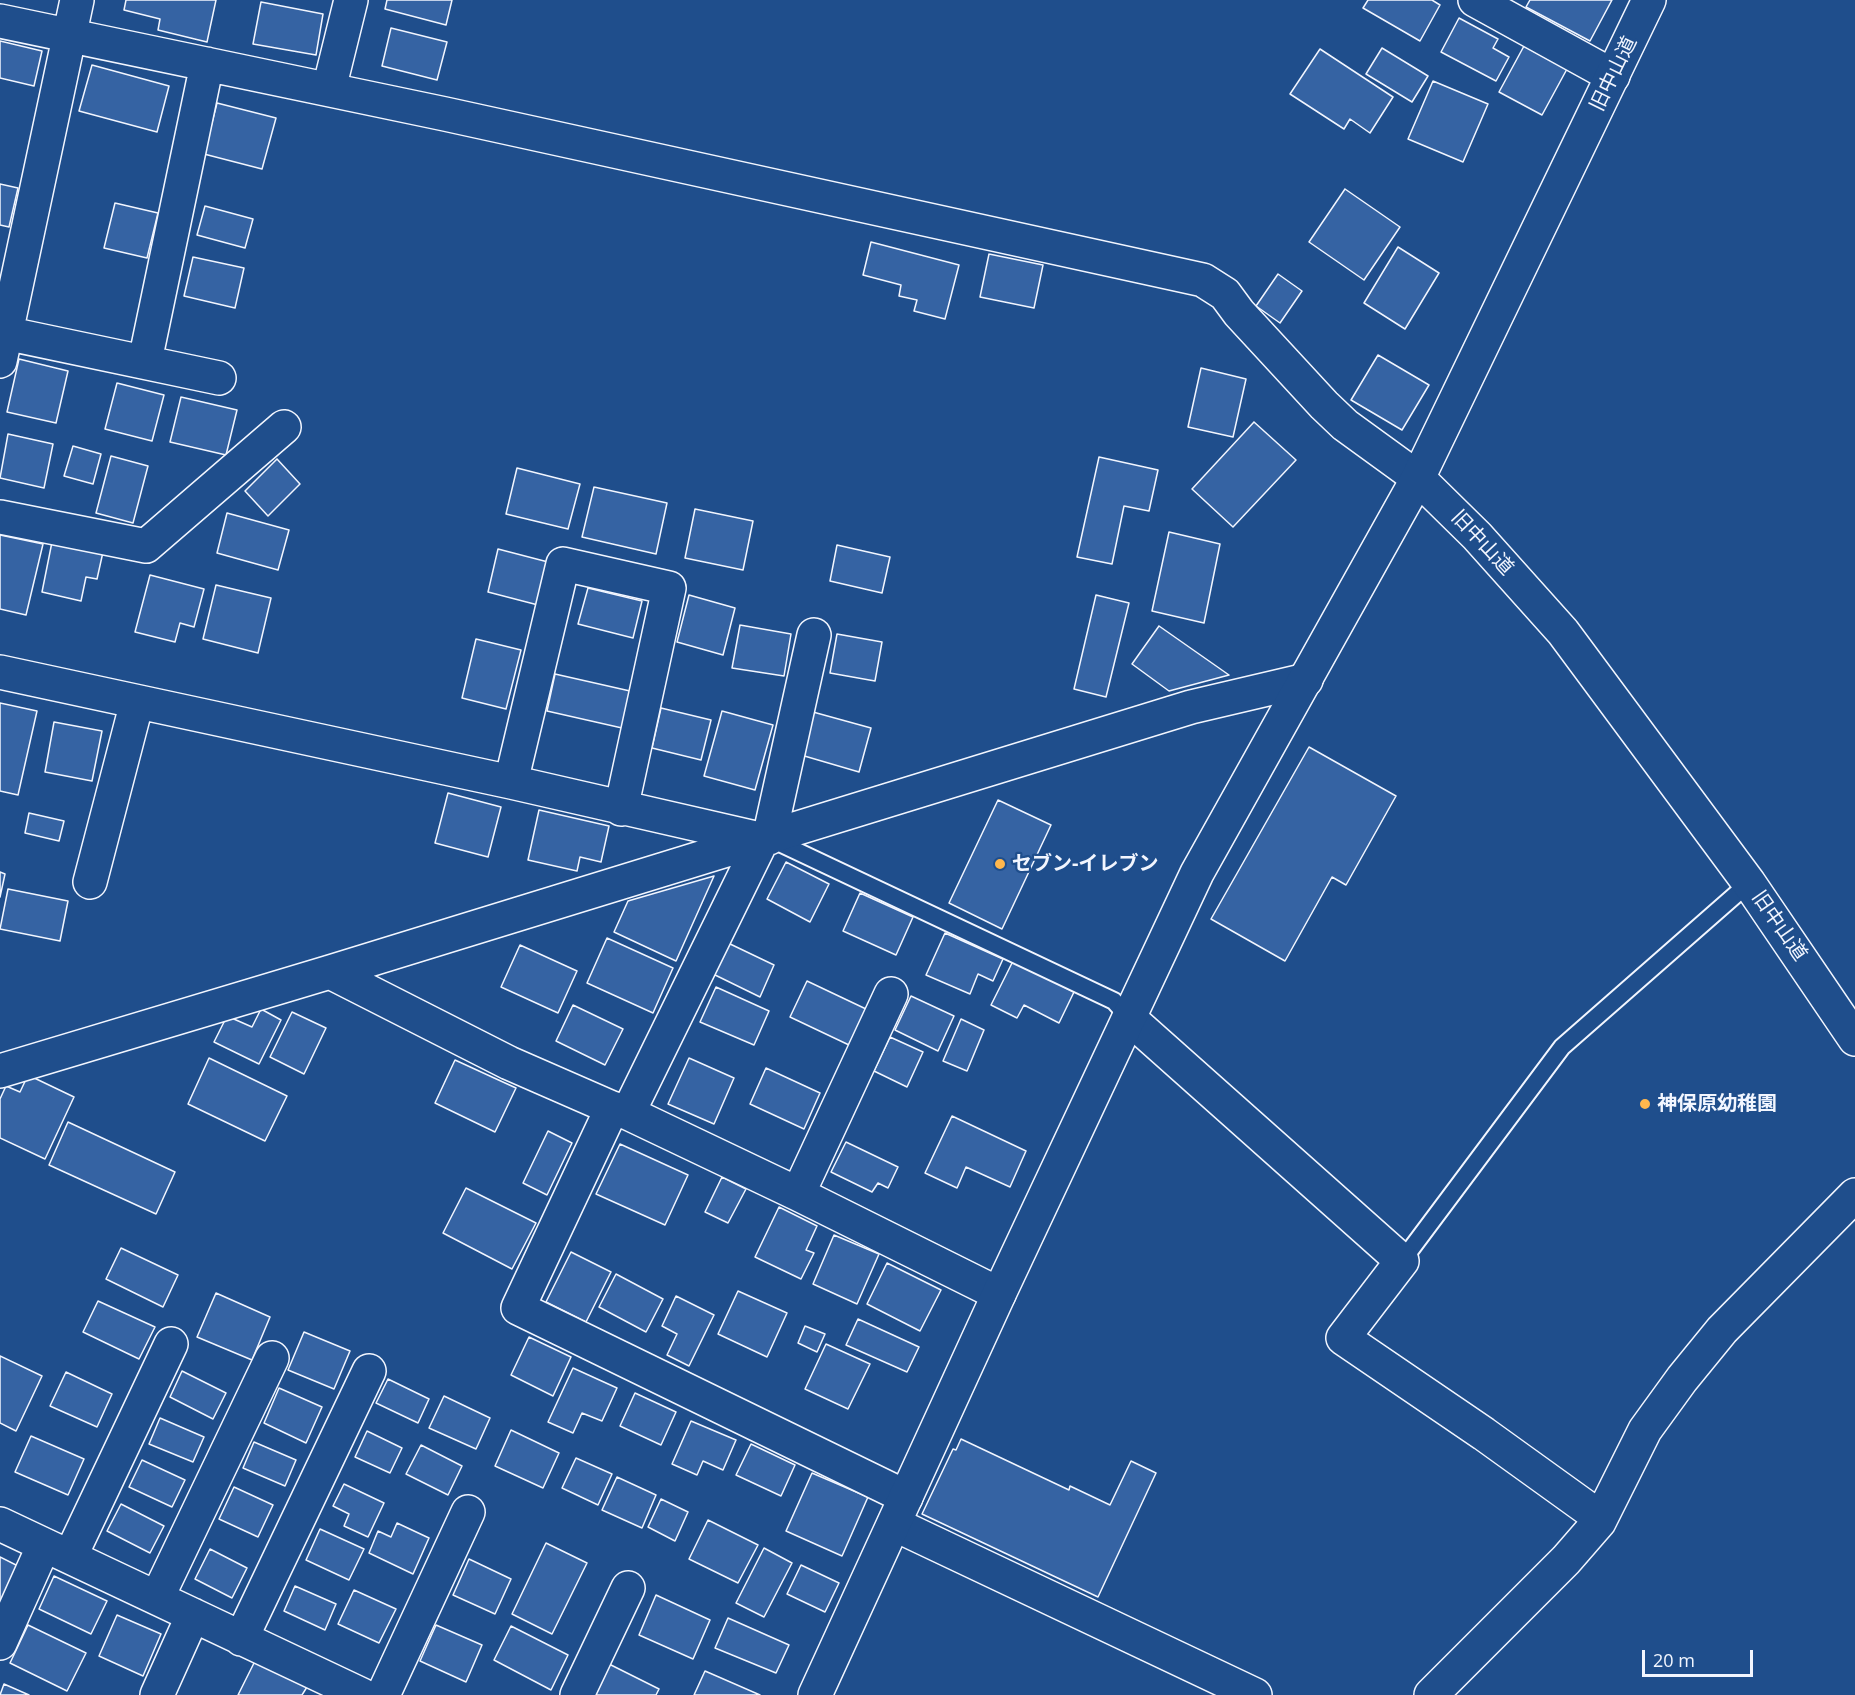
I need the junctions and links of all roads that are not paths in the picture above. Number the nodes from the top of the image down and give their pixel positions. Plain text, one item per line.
1 (78, 0) edge
2 (351, 0) edge
3 (1475, 0) edge
4 (1649, 0) edge
5 (0, 21) edge
6 (70, 36) junction
7 (207, 64) junction
8 (1614, 76) junction
9 (329, 89) junction
10 (2, 342) edge
11 (145, 361) junction
12 (219, 378) dead end
13 (284, 427) dead end
14 (1418, 478) junction
15 (0, 517) edge
16 (814, 635) dead end
17 (0, 672) edge
18 (1306, 680) junction
19 (137, 702) junction
20 (511, 782) junction
21 (621, 809) junction
22 (765, 839) junction
23 (90, 882) dead end
24 (1749, 883) junction
25 (330, 972) junction
26 (891, 994) dead end
27 (1129, 1018) junction
28 (1855, 1039) edge
29 (0, 1071) edge
30 (620, 1111) junction
31 (798, 1194) junction
32 (1855, 1195) edge
33 (1402, 1261) junction
34 (999, 1294) junction
35 (171, 1344) dead end
36 (272, 1358) dead end
37 (369, 1371) dead end
38 (900, 1510) junction
39 (468, 1512) dead end
40 (1599, 1522) junction
41 (0, 1524) edge
42 (57, 1551) junction
43 (628, 1588) dead end
44 (157, 1599) junction
45 (193, 1615) junction
46 (242, 1639) junction
47 (0, 1642) edge
48 (341, 1691) edge
49 (156, 1695) edge
50 (382, 1695) edge
51 (577, 1695) edge
52 (815, 1695) edge
53 (1255, 1695) edge
54 (1431, 1695) edge

1 - 6 street
2 - 9 street
3 - 8 street
4 - 8 street, 旧中山道
5 - 6 street
6 - 7 street
6 - 10 street
7 - 9 street
7 - 11 street
8 - 14 street, 旧中山道
9 - 14 street
10 - 11 street
11 - 12 street
13 - 15 street
14 - 18 street
14 - 24 street, 旧中山道
16 - 22 street
17 - 19 street
18 - 22 street
18 - 27 street
19 - 20 street
19 - 23 street
20 - 21 street
20 - 21 street
21 - 22 street
22 - 25 street
22 - 27 lane
22 - 30 street
24 - 28 street, 旧中山道
24 - 33 lane
25 - 29 street
25 - 30 street
26 - 31 street
27 - 33 street
27 - 34 street
30 - 31 street
30 - 38 street
31 - 34 street
32 - 40 street
33 - 40 street
34 - 38 street
35 - 42 street
36 - 44 street
37 - 46 street
38 - 52 street
38 - 53 street
39 - 50 street
40 - 54 street
41 - 42 street
42 - 44 street
42 - 47 street
43 - 51 street
44 - 45 street
45 - 46 street
45 - 49 street
46 - 48 street

